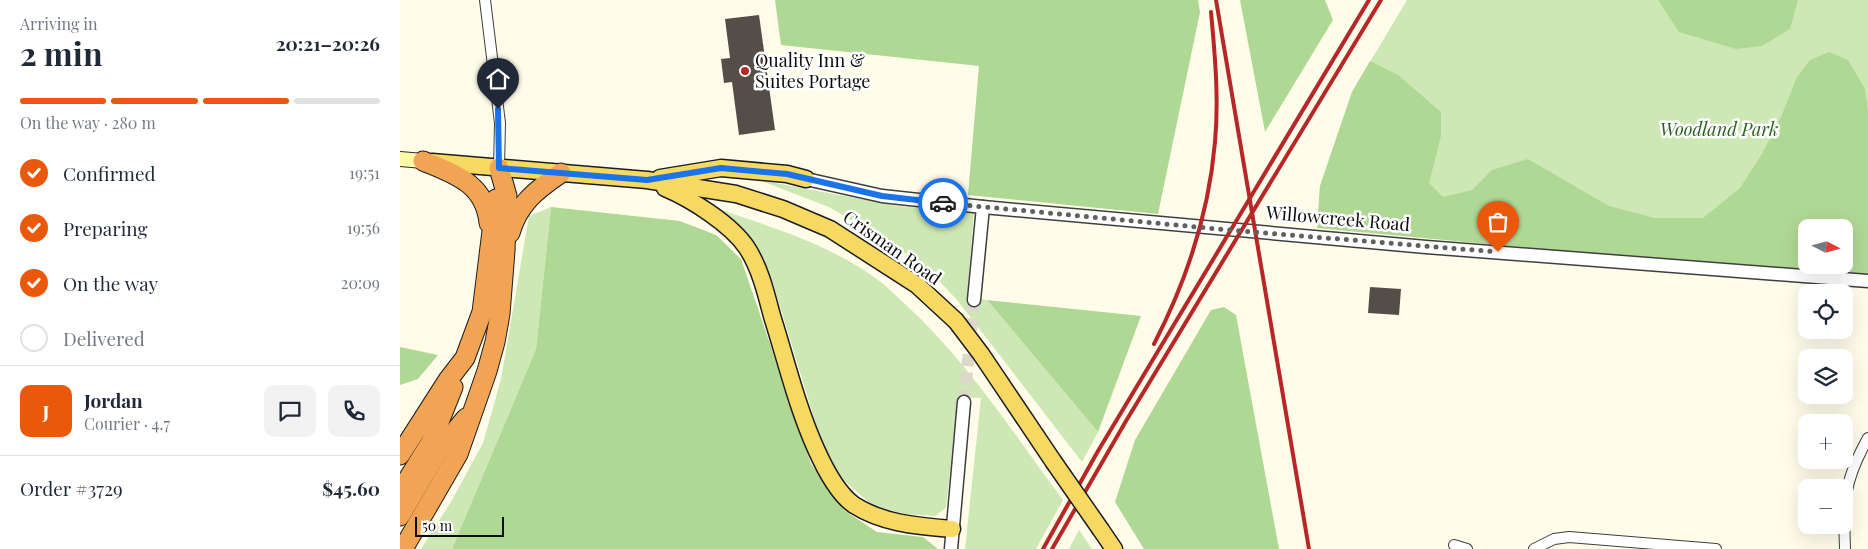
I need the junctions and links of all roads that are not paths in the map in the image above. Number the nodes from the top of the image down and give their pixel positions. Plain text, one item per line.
1 (485, 0) edge
2 (400, 159) edge
3 (423, 161) junction
4 (499, 168) junction
5 (561, 173) junction
6 (806, 179) joint
7 (647, 180) junction
8 (983, 207) junction
9 (498, 248) junction
10 (1868, 281) edge
11 (974, 300) tunnel mouth
12 (465, 358) junction
13 (964, 402) tunnel mouth
14 (474, 409) junction
15 (1868, 438) edge
16 (400, 455) edge
17 (400, 492) edge
18 (400, 516) edge
19 (952, 529) junction
20 (1454, 545) dead end
21 (1694, 548) edge
22 (403, 549) edge
23 (951, 549) edge
24 (1114, 549) edge
25 (1467, 549) edge
26 (1534, 549) edge
27 (1716, 549) edge
28 (1846, 549) edge

1 - 4 street
2 - 3 main road
3 - 4 main road
3 - 9 highway
4 - 5 main road
4 - 9 highway
5 - 7 main road
5 - 9 highway
6 - 7 main road
6 - 8 street, Willowcreek Road
7 - 19 main road
7 - 24 main road, Crisman Road, bridge
8 - 10 street, Willowcreek Road
8 - 11 street
9 - 12 highway
9 - 14 highway
12 - 16 highway
12 - 17 highway
13 - 19 street
14 - 18 highway
14 - 22 highway
15 - 28 street
19 - 23 street
20 - 25 street
21 - 26 street
21 - 27 street

